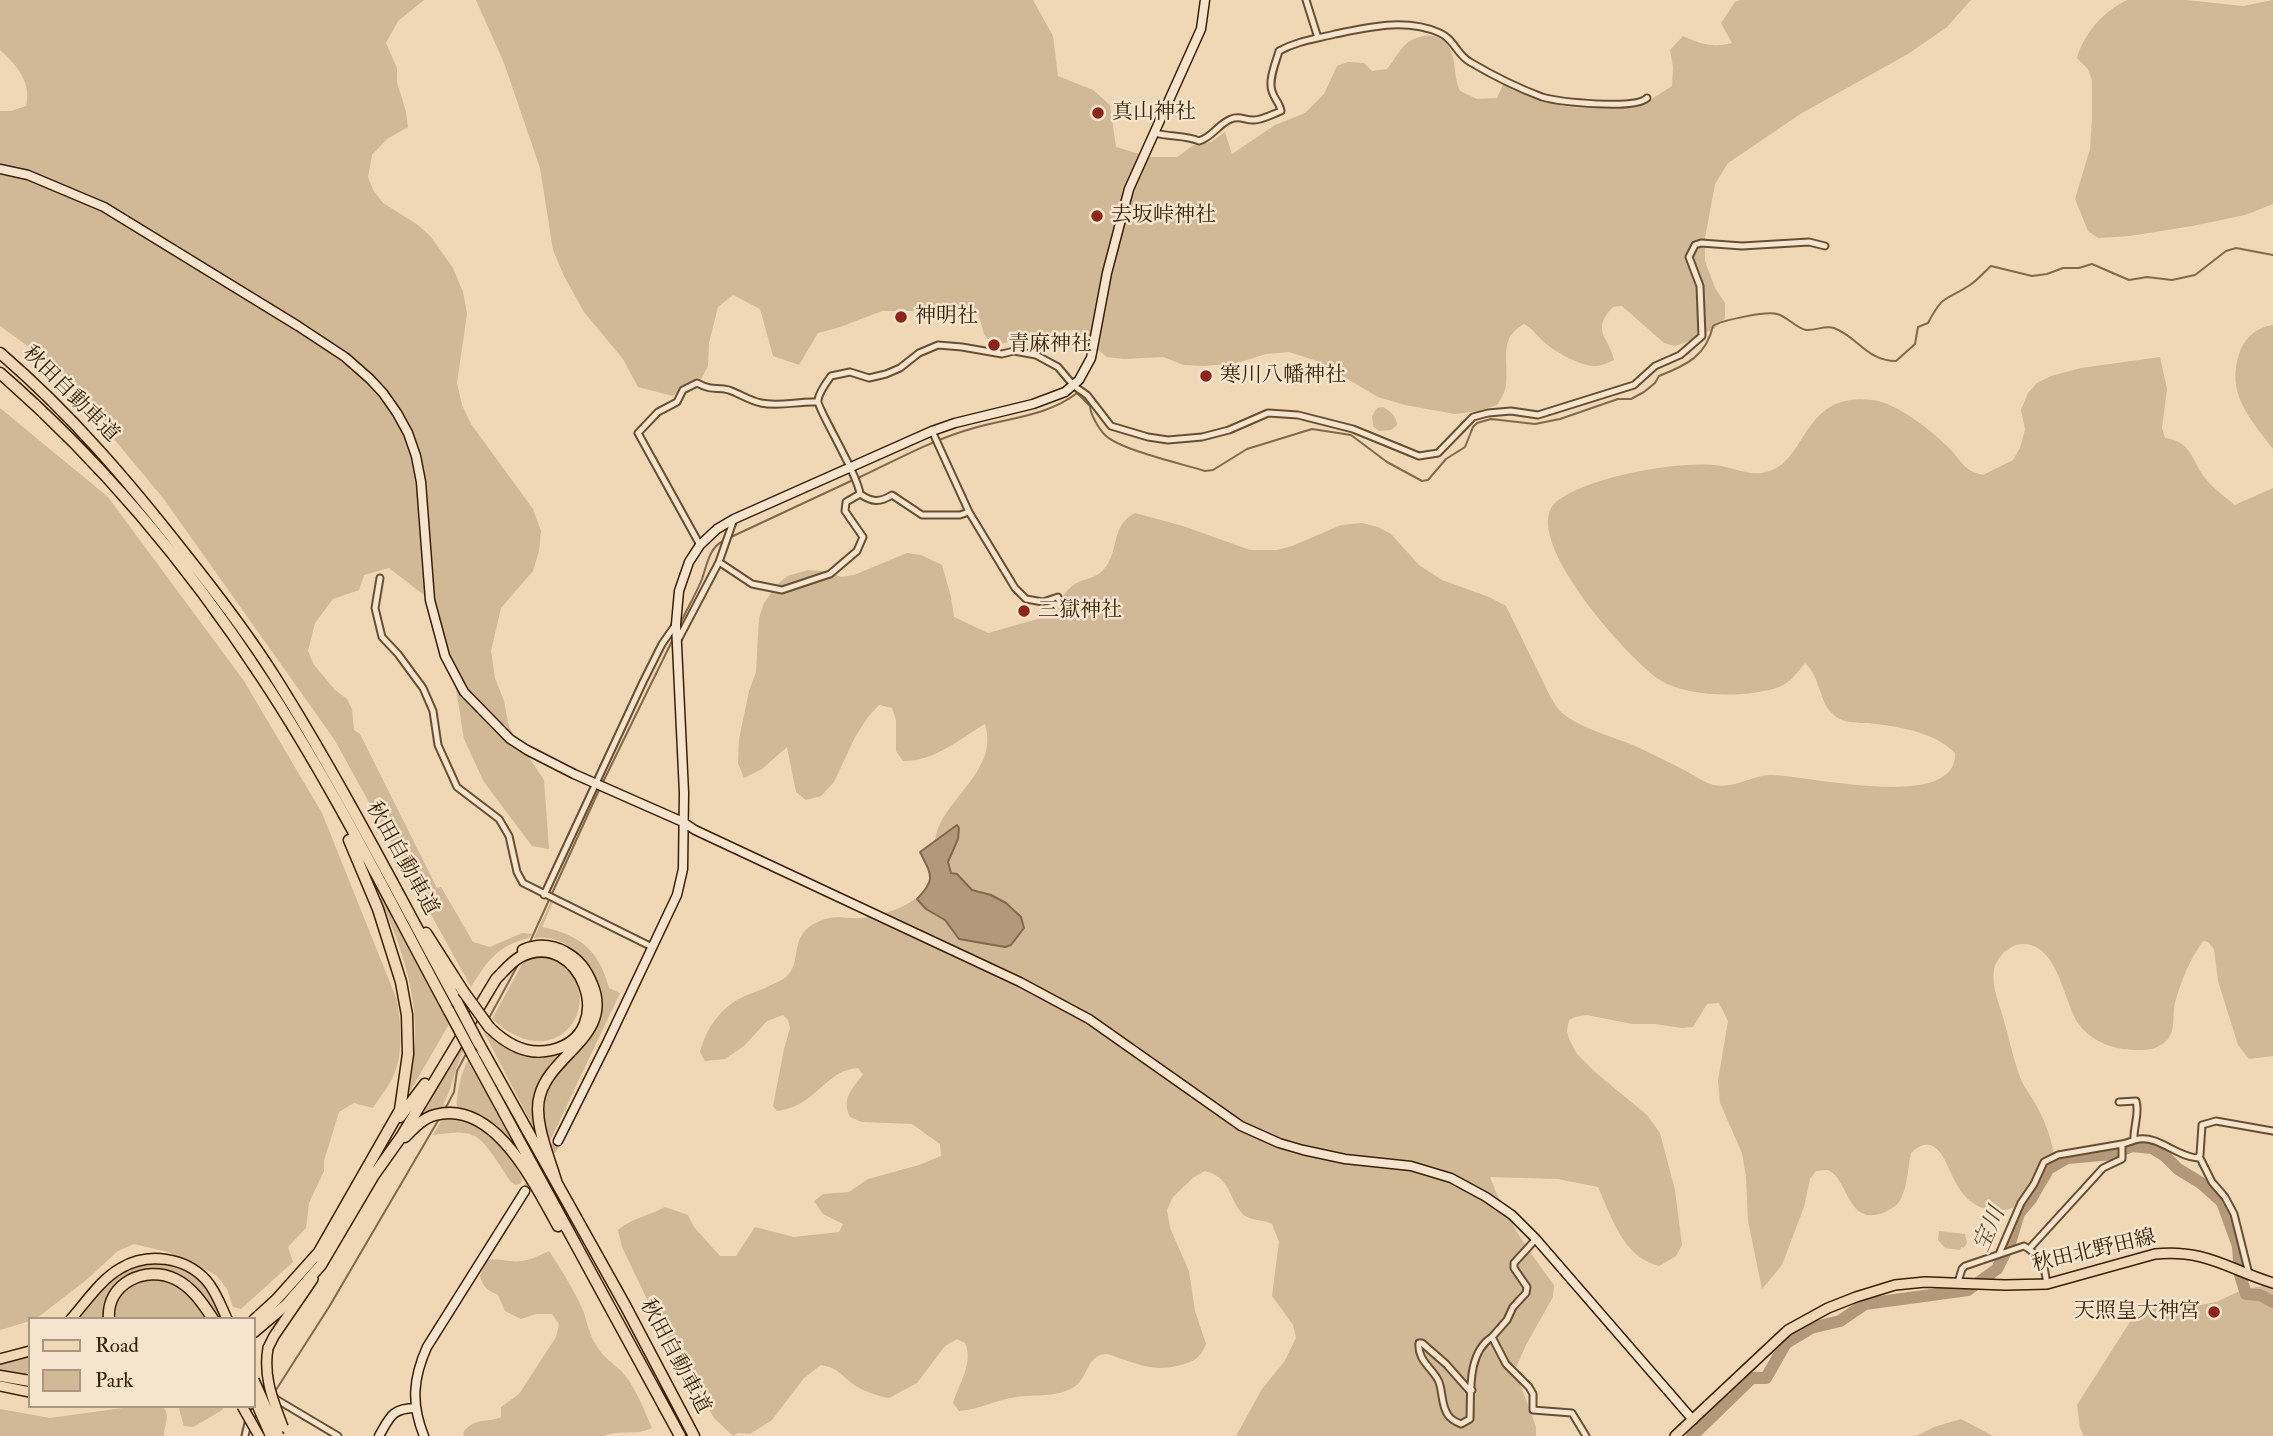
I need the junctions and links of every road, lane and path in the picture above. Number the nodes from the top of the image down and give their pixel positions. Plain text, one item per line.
1 (1205, 0) edge
2 (1306, 0) edge
3 (1318, 38) junction
4 (1647, 98) dead end
5 (1155, 133) junction
6 (0, 169) edge
7 (1825, 246) dead end
8 (0, 353) edge
9 (0, 373) edge
10 (1074, 386) junction
11 (817, 402) junction
12 (932, 431) junction
13 (851, 470) junction
14 (860, 494) junction
15 (968, 512) junction
16 (734, 519) junction
17 (700, 545) junction
18 (719, 562) junction
19 (380, 578) dead end
20 (1058, 597) dead end
21 (676, 624) junction
22 (678, 640) junction
23 (596, 784) junction
24 (329, 791) junction
25 (682, 822) junction
26 (383, 865) junction
27 (544, 895) junction
28 (652, 947) junction
29 (2119, 1102) dead end
30 (391, 1128) junction
31 (2273, 1131) edge
32 (2134, 1140) junction
33 (558, 1141) tunnel mouth
34 (2122, 1145) junction
35 (392, 1149) junction
36 (2199, 1156) junction
37 (557, 1184) junction
38 (525, 1191) tunnel mouth
39 (1536, 1239) junction
40 (2029, 1249) junction
41 (2001, 1254) junction
42 (321, 1265) junction
43 (588, 1268) junction
44 (2246, 1273) junction
45 (1963, 1283) junction
46 (2273, 1283) edge
47 (2047, 1284) junction
48 (73, 1317) edge
49 (109, 1317) edge
50 (211, 1317) edge
51 (226, 1317) edge
52 (256, 1318) edge
53 (256, 1330) edge
54 (1492, 1337) junction
55 (28, 1351) edge
56 (0, 1359) edge
57 (0, 1376) edge
58 (28, 1381) edge
59 (256, 1384) edge
60 (0, 1386) edge
61 (1472, 1390) junction
62 (28, 1392) edge
63 (256, 1402) edge
64 (244, 1408) edge
65 (256, 1408) edge
66 (256, 1408) edge
67 (416, 1408) junction
68 (1693, 1420) junction
69 (282, 1433) edge
70 (245, 1436) edge
71 (260, 1436) edge
72 (271, 1436) edge
73 (338, 1436) edge
74 (379, 1436) edge
75 (424, 1436) edge
76 (680, 1436) edge
77 (694, 1436) edge
78 (1586, 1436) edge
79 (1675, 1436) edge

1 - 5 street
2 - 3 street
3 - 4 street
3 - 5 street
5 - 10 street
6 - 23 street
7 - 10 street
8 - 26 highway, 秋田自動車道
9 - 24 highway, 秋田自動車道
10 - 11 street
10 - 12 street
11 - 13 street
11 - 17 street
12 - 13 street
12 - 15 street
13 - 14 street
13 - 16 street
14 - 15 street
14 - 18 street
15 - 20 street
16 - 17 street
16 - 18 street
17 - 21 street
18 - 22 street
19 - 27 street
21 - 22 street
21 - 23 street
22 - 25 street
23 - 25 street
23 - 27 street
24 - 30 highway
24 - 43 highway, 秋田自動車道, bridge
25 - 28 street
25 - 39 street
26 - 35 highway, bridge
26 - 37 highway, 秋田自動車道, bridge
27 - 28 street
28 - 33 street
29 - 32 street
30 - 37 highway
30 - 52 highway
31 - 36 street
32 - 34 street
32 - 36 street
34 - 40 street
34 - 41 street
35 - 42 highway
35 - 43 highway
36 - 44 street
37 - 77 highway, 秋田自動車道
38 - 67 street
39 - 54 street
39 - 68 street
40 - 41 street
40 - 47 street
41 - 45 street
42 - 53 highway
42 - 69 main road, bridge
43 - 76 highway, 秋田自動車道
44 - 46 main road, 秋田北野田線
44 - 47 main road, 秋田北野田線
45 - 47 main road, 秋田北野田線
45 - 68 main road, 秋田北野田線
48 - 51 main road
49 - 50 highway
54 - 61 street
54 - 78 street
55 - 56 main road
57 - 58 highway
59 - 69 main road, bridge
60 - 62 main road
61 - 61 street
63 - 72 highway, bridge
64 - 71 main road, bridge
65 - 70 street
66 - 73 street
67 - 74 street
67 - 75 street
68 - 79 main road, 秋田北野田線

